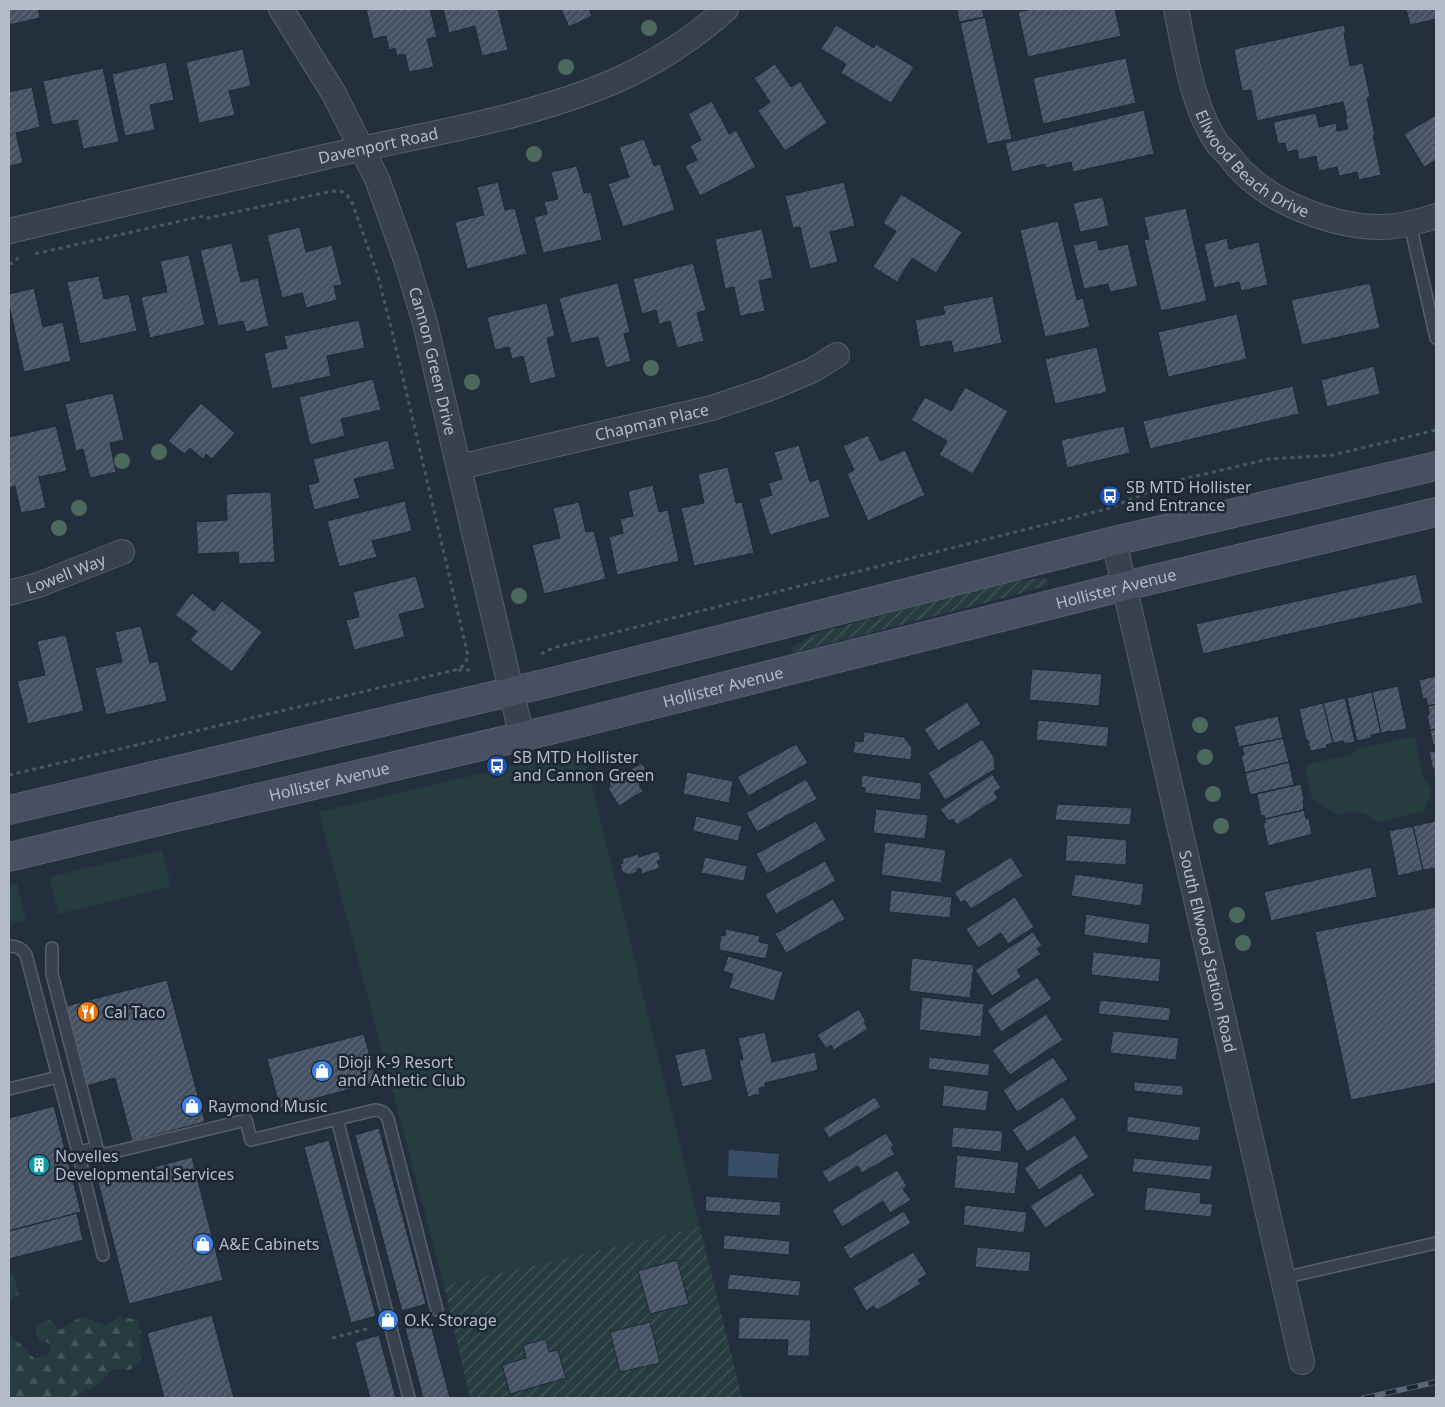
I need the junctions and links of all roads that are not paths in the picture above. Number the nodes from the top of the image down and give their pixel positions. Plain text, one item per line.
1 (281, 9) edge
2 (726, 9) edge
3 (1176, 9) edge
4 (362, 149) junction
5 (1436, 216) edge
6 (1410, 224) junction
7 (9, 231) edge
8 (1436, 338) edge
9 (837, 355) dead end
10 (1436, 466) edge
11 (459, 467) junction
12 (1436, 512) edge
13 (1114, 541) junction
14 (122, 552) dead end
15 (1125, 586) junction
16 (9, 593) edge
17 (511, 691) junction
18 (522, 737) junction
19 (9, 810) edge
20 (9, 858) edge
21 (9, 946) edge
22 (52, 948) dead end
23 (58, 1077) junction
24 (9, 1089) edge
25 (337, 1119) junction
26 (96, 1148) junction
27 (78, 1152) junction
28 (1436, 1243) edge
29 (103, 1255) dead end
30 (1283, 1278) junction
31 (437, 1310) dead end
32 (1302, 1362) dead end
33 (409, 1398) edge

1 - 4 street, Cannon Green Drive
2 - 4 street, Davenport Road
3 - 6 street, Ellwood Beach Drive
4 - 7 street, Davenport Road
4 - 11 street, Cannon Green Drive
5 - 6 street, Ellwood Beach Drive
6 - 8 lane
9 - 11 street, Chapman Place
10 - 13 main road
11 - 17 street, Cannon Green Drive
12 - 15 main road, Hollister Avenue
13 - 15 street, South Ellwood Station Road
13 - 17 main road
14 - 16 street, Lowell Way
15 - 18 main road, Hollister Avenue
15 - 30 street, South Ellwood Station Road
17 - 18 street, Cannon Green Drive
17 - 19 main road
18 - 20 main road, Hollister Avenue
21 - 23 lane
22 - 26 lane
23 - 24 lane
23 - 27 lane
25 - 26 lane
25 - 31 lane
25 - 33 lane
26 - 27 lane
27 - 29 lane
28 - 30 lane
30 - 32 street, South Ellwood Station Road

